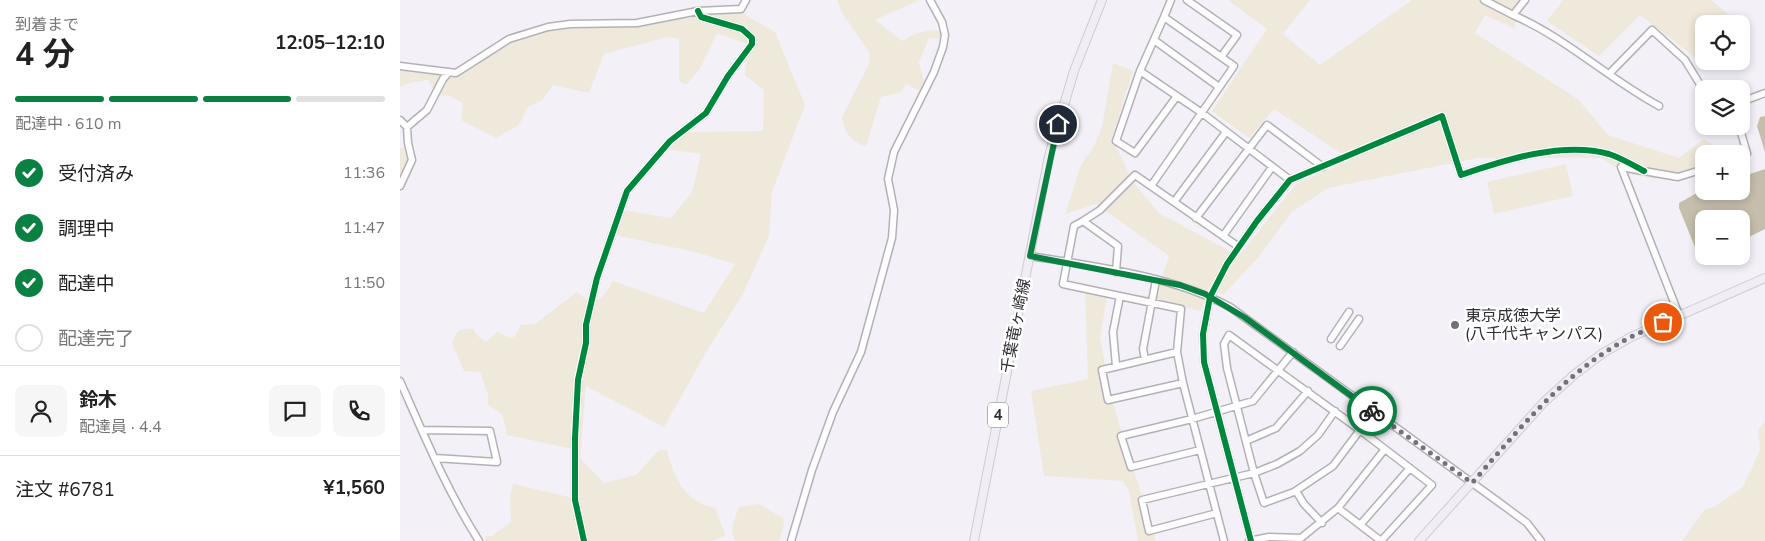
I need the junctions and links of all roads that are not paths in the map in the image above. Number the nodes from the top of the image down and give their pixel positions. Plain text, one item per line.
1 (746, 0) edge
2 (930, 0) edge
3 (1102, 0) edge
4 (1171, 0) edge
5 (1187, 0) edge
6 (1484, 0) edge
7 (1525, 0) edge
8 (698, 12) junction
9 (1513, 16) junction
10 (1164, 17) junction
11 (1154, 40) junction
12 (1221, 58) junction
13 (400, 66) edge
14 (1140, 71) junction
15 (449, 72) junction
16 (1609, 74) junction
17 (1697, 80) edge
18 (1219, 87) junction
19 (1765, 93) edge
20 (1177, 96) junction
21 (1750, 99) edge
22 (1659, 106) dead end
23 (1202, 113) junction
24 (400, 120) edge
25 (407, 127) junction
26 (1226, 132) junction
27 (1249, 149) junction
28 (1272, 167) junction
29 (1323, 167) junction
30 (1644, 171) junction
31 (1695, 172) edge
32 (1290, 180) junction
33 (400, 186) edge
34 (1151, 186) junction
35 (1174, 202) junction
36 (1196, 218) junction
37 (1083, 221) junction
38 (1223, 236) junction
39 (1239, 247) junction
40 (1030, 256) junction
41 (1068, 262) junction
42 (1116, 272) junction
43 (1765, 278) edge
44 (1156, 280) junction
45 (1120, 296) junction
46 (1210, 297) junction
47 (1150, 303) junction
48 (1349, 312) dead end
49 (1679, 315) junction
50 (1359, 319) dead end
51 (1331, 339) dead end
52 (1340, 346) dead end
53 (1177, 352) junction
54 (1293, 352) junction
55 (1145, 360) junction
56 (1116, 366) junction
57 (1279, 370) junction
58 (400, 381) edge
59 (1183, 383) junction
60 (1308, 391) junction
61 (1238, 407) junction
62 (1335, 411) junction
63 (1218, 412) junction
64 (1192, 419) junction
65 (422, 430) junction
66 (1360, 430) junction
67 (1246, 441) junction
68 (1385, 449) junction
69 (1200, 450) junction
70 (435, 458) junction
71 (1410, 468) junction
72 (1254, 473) junction
73 (1233, 477) junction
74 (1209, 483) junction
75 (1472, 483) junction
76 (1296, 491) junction
77 (1338, 508) junction
78 (1217, 513) junction
79 (1322, 523) junction
80 (1360, 524) junction
81 (480, 541) edge
82 (584, 541) edge
83 (790, 541) edge
84 (974, 541) edge
85 (1224, 541) edge
86 (1250, 541) edge
87 (1419, 541) edge
88 (1541, 541) edge

1 - 8 street
2 - 83 street
3 - 40 main road, 千葉竜ヶ崎線 / 4
4 - 10 street
5 - 12 street
6 - 9 street
7 - 9 street
8 - 15 street
8 - 82 street
9 - 16 street
10 - 11 street
10 - 12 street
11 - 14 street
11 - 18 street
12 - 18 street
13 - 15 street
14 - 20 street
14 - 20 street
15 - 25 street
16 - 17 street
16 - 22 street
18 - 23 street
19 - 21 street
20 - 23 street
23 - 26 street
23 - 34 street
24 - 25 street
25 - 33 street
26 - 27 street
26 - 35 street
27 - 28 street
27 - 29 street
27 - 36 street
28 - 32 street
28 - 38 street
29 - 30 street
29 - 32 street
30 - 31 street
30 - 49 street
32 - 39 street
34 - 35 street
34 - 37 street
35 - 36 street
36 - 38 street
37 - 41 street
37 - 42 street
38 - 39 street
39 - 46 street
40 - 41 street
40 - 84 main road, 千葉竜ヶ崎線 / 4
41 - 42 street
41 - 45 street
42 - 44 street
43 - 49 main road
44 - 46 street
44 - 47 street
45 - 47 street
45 - 56 street
46 - 54 street
46 - 63 street
47 - 53 street
47 - 55 street
48 - 51 street
49 - 75 main road
50 - 52 street
53 - 55 street
53 - 59 street
54 - 57 street
54 - 75 street
55 - 56 street
56 - 59 street
57 - 60 street
57 - 61 street
57 - 61 street
58 - 65 street
59 - 64 street
60 - 62 street
60 - 67 street
61 - 63 street
61 - 67 street
62 - 66 street
62 - 72 street
63 - 64 street
63 - 73 street
64 - 69 street
64 - 69 street
65 - 70 street
65 - 70 street
66 - 68 street
66 - 76 street
67 - 72 street
68 - 71 street
68 - 77 street
69 - 74 street
70 - 81 street
71 - 80 street
71 - 80 street
72 - 73 street
72 - 76 street
73 - 74 street
73 - 86 street
74 - 78 street
74 - 78 street
75 - 87 main road
75 - 88 street
76 - 79 street
77 - 79 street
77 - 80 street
78 - 85 street
79 - 86 street

